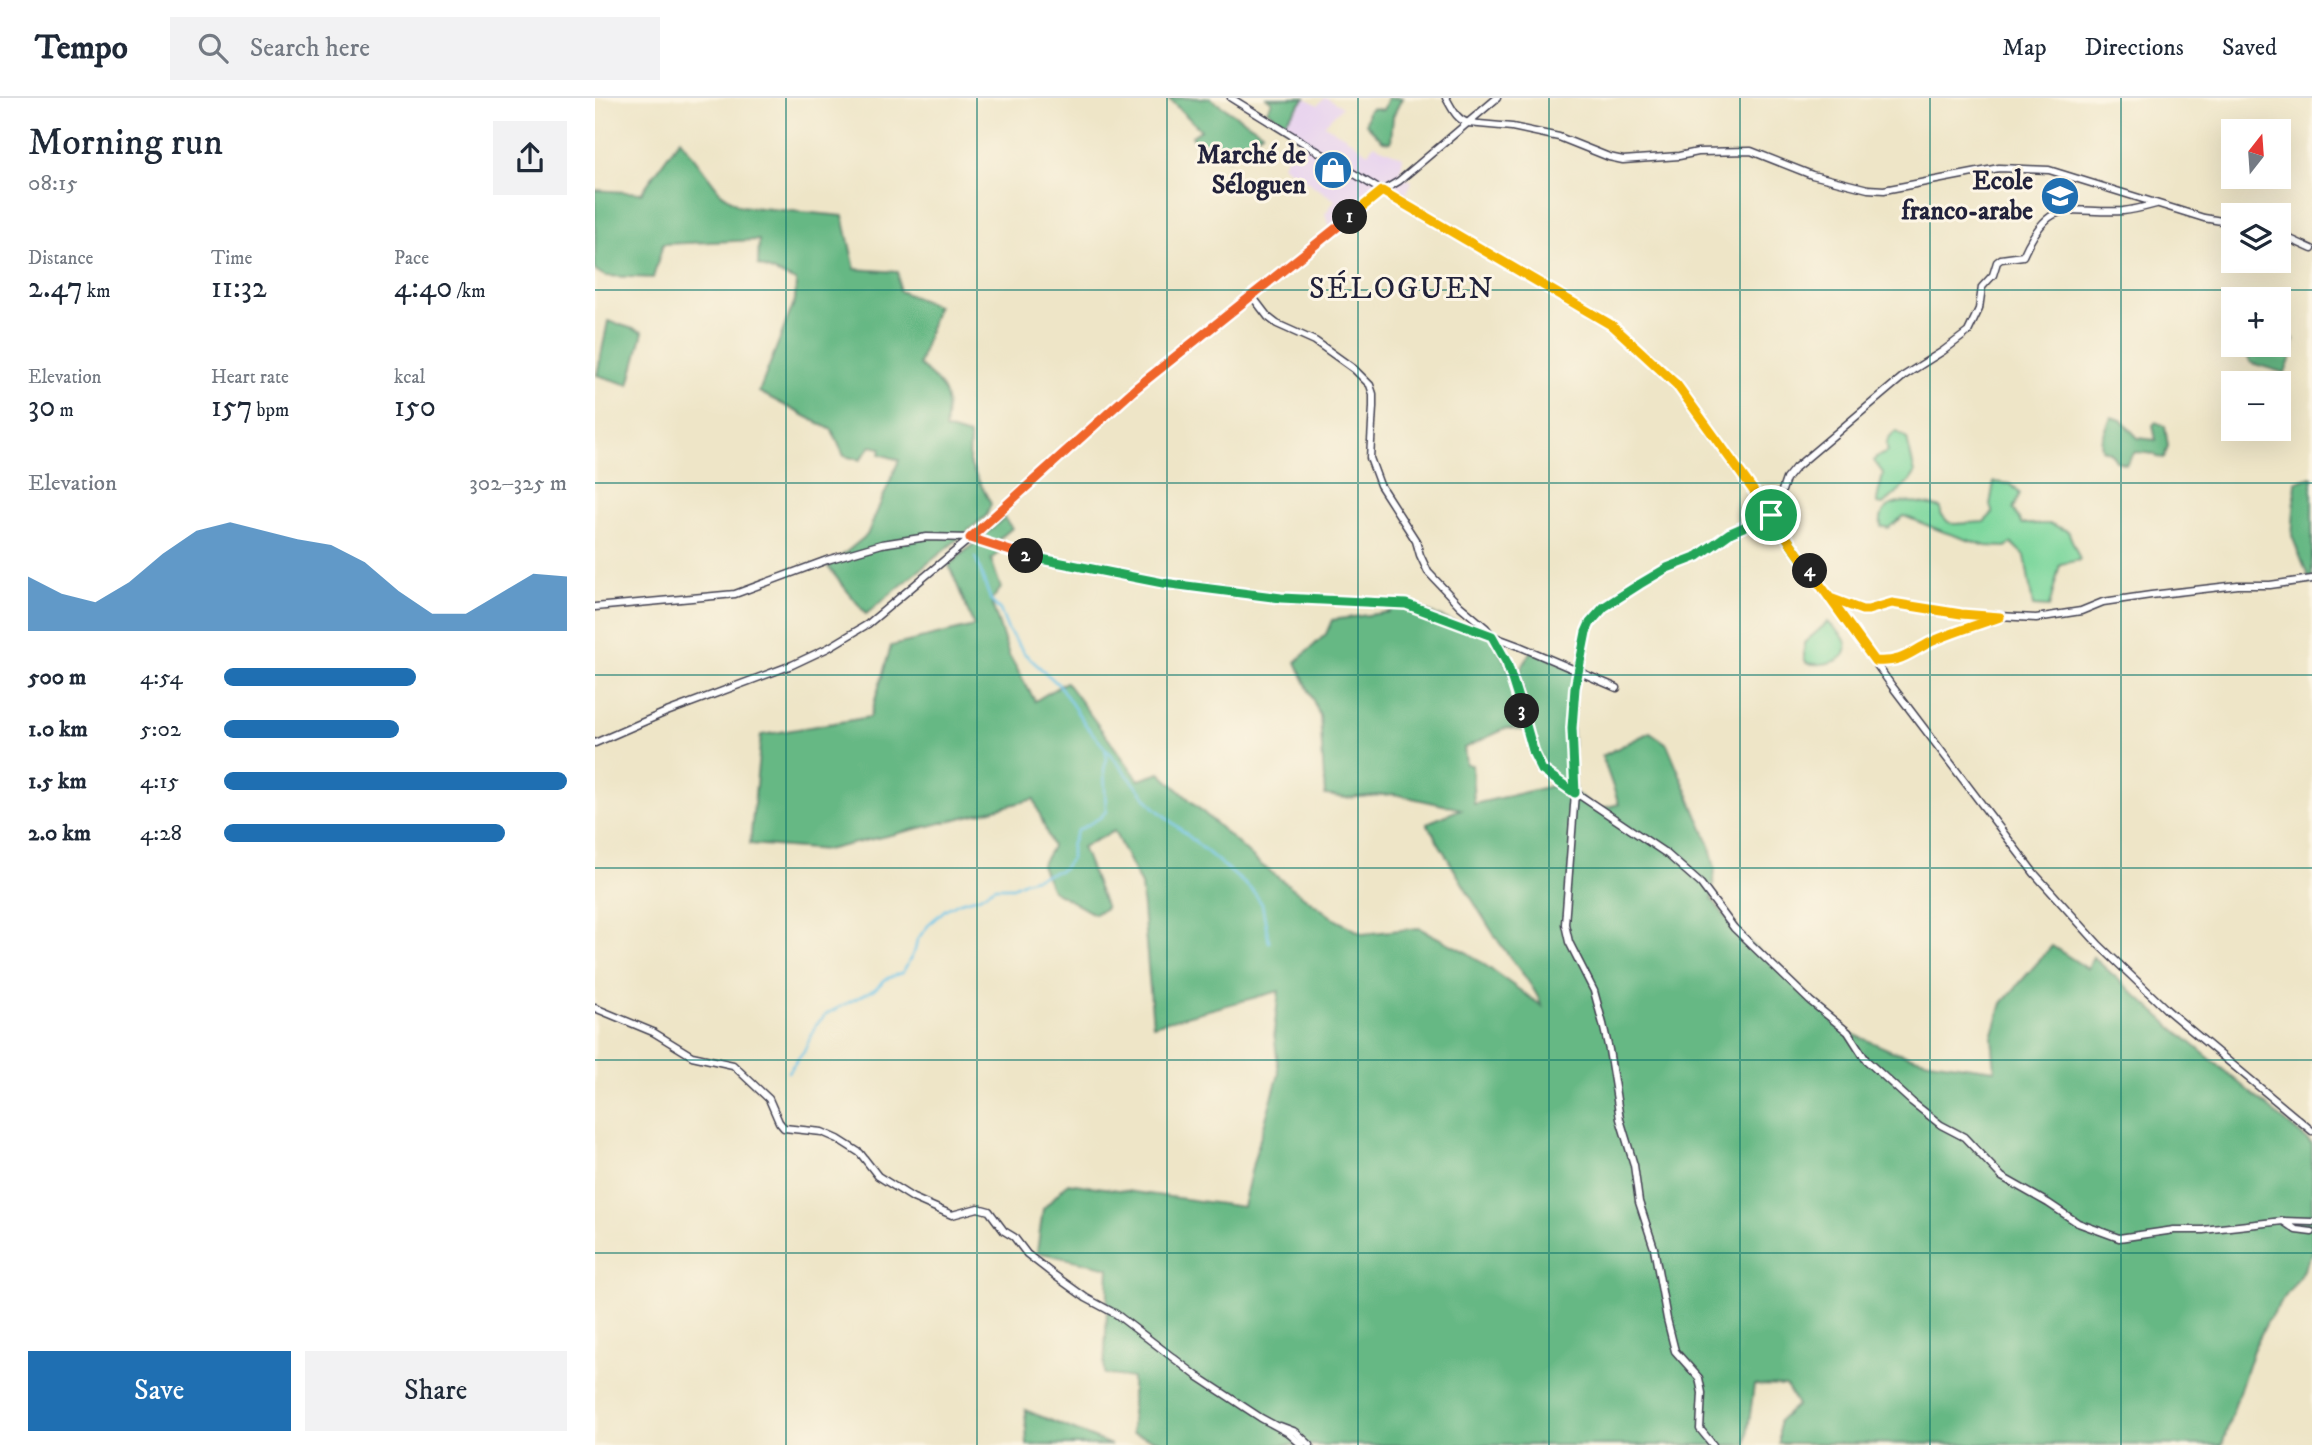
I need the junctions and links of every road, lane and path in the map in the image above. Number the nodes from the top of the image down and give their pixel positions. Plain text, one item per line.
1 (1231, 98) edge
2 (1446, 98) edge
3 (1497, 98) edge
4 (1468, 123) junction
5 (1382, 191) junction
6 (2156, 204) junction
7 (2221, 221) edge
8 (2291, 239) edge
9 (2312, 249) edge
10 (1252, 296) junction
11 (1771, 515) junction
12 (970, 538) junction
13 (2312, 579) edge
14 (1830, 598) junction
15 (595, 607) edge
16 (2000, 617) junction
17 (1492, 636) junction
18 (1875, 661) junction
19 (1578, 670) junction
20 (1617, 688) dead end
21 (595, 743) edge
22 (1575, 793) junction
23 (595, 1008) edge
24 (2312, 1131) edge
25 (2283, 1222) junction
26 (2312, 1222) edge
27 (2312, 1232) edge
28 (1272, 1424) junction
29 (1302, 1445) edge
30 (1310, 1445) edge
31 (1713, 1445) edge

1 - 5 street
2 - 4 street
3 - 4 street
4 - 5 street
4 - 6 street
5 - 10 street
5 - 11 street
6 - 7 street
6 - 11 street
8 - 9 street
10 - 12 street
10 - 17 street
11 - 14 street
11 - 19 street
12 - 15 street
12 - 17 street
12 - 21 street
13 - 16 street
14 - 16 street
14 - 18 street
16 - 18 street
17 - 19 street
17 - 22 street
18 - 24 street
19 - 20 street
19 - 22 street
22 - 25 street
22 - 31 street
23 - 28 street
25 - 26 street
25 - 27 street
28 - 29 street
28 - 30 street

